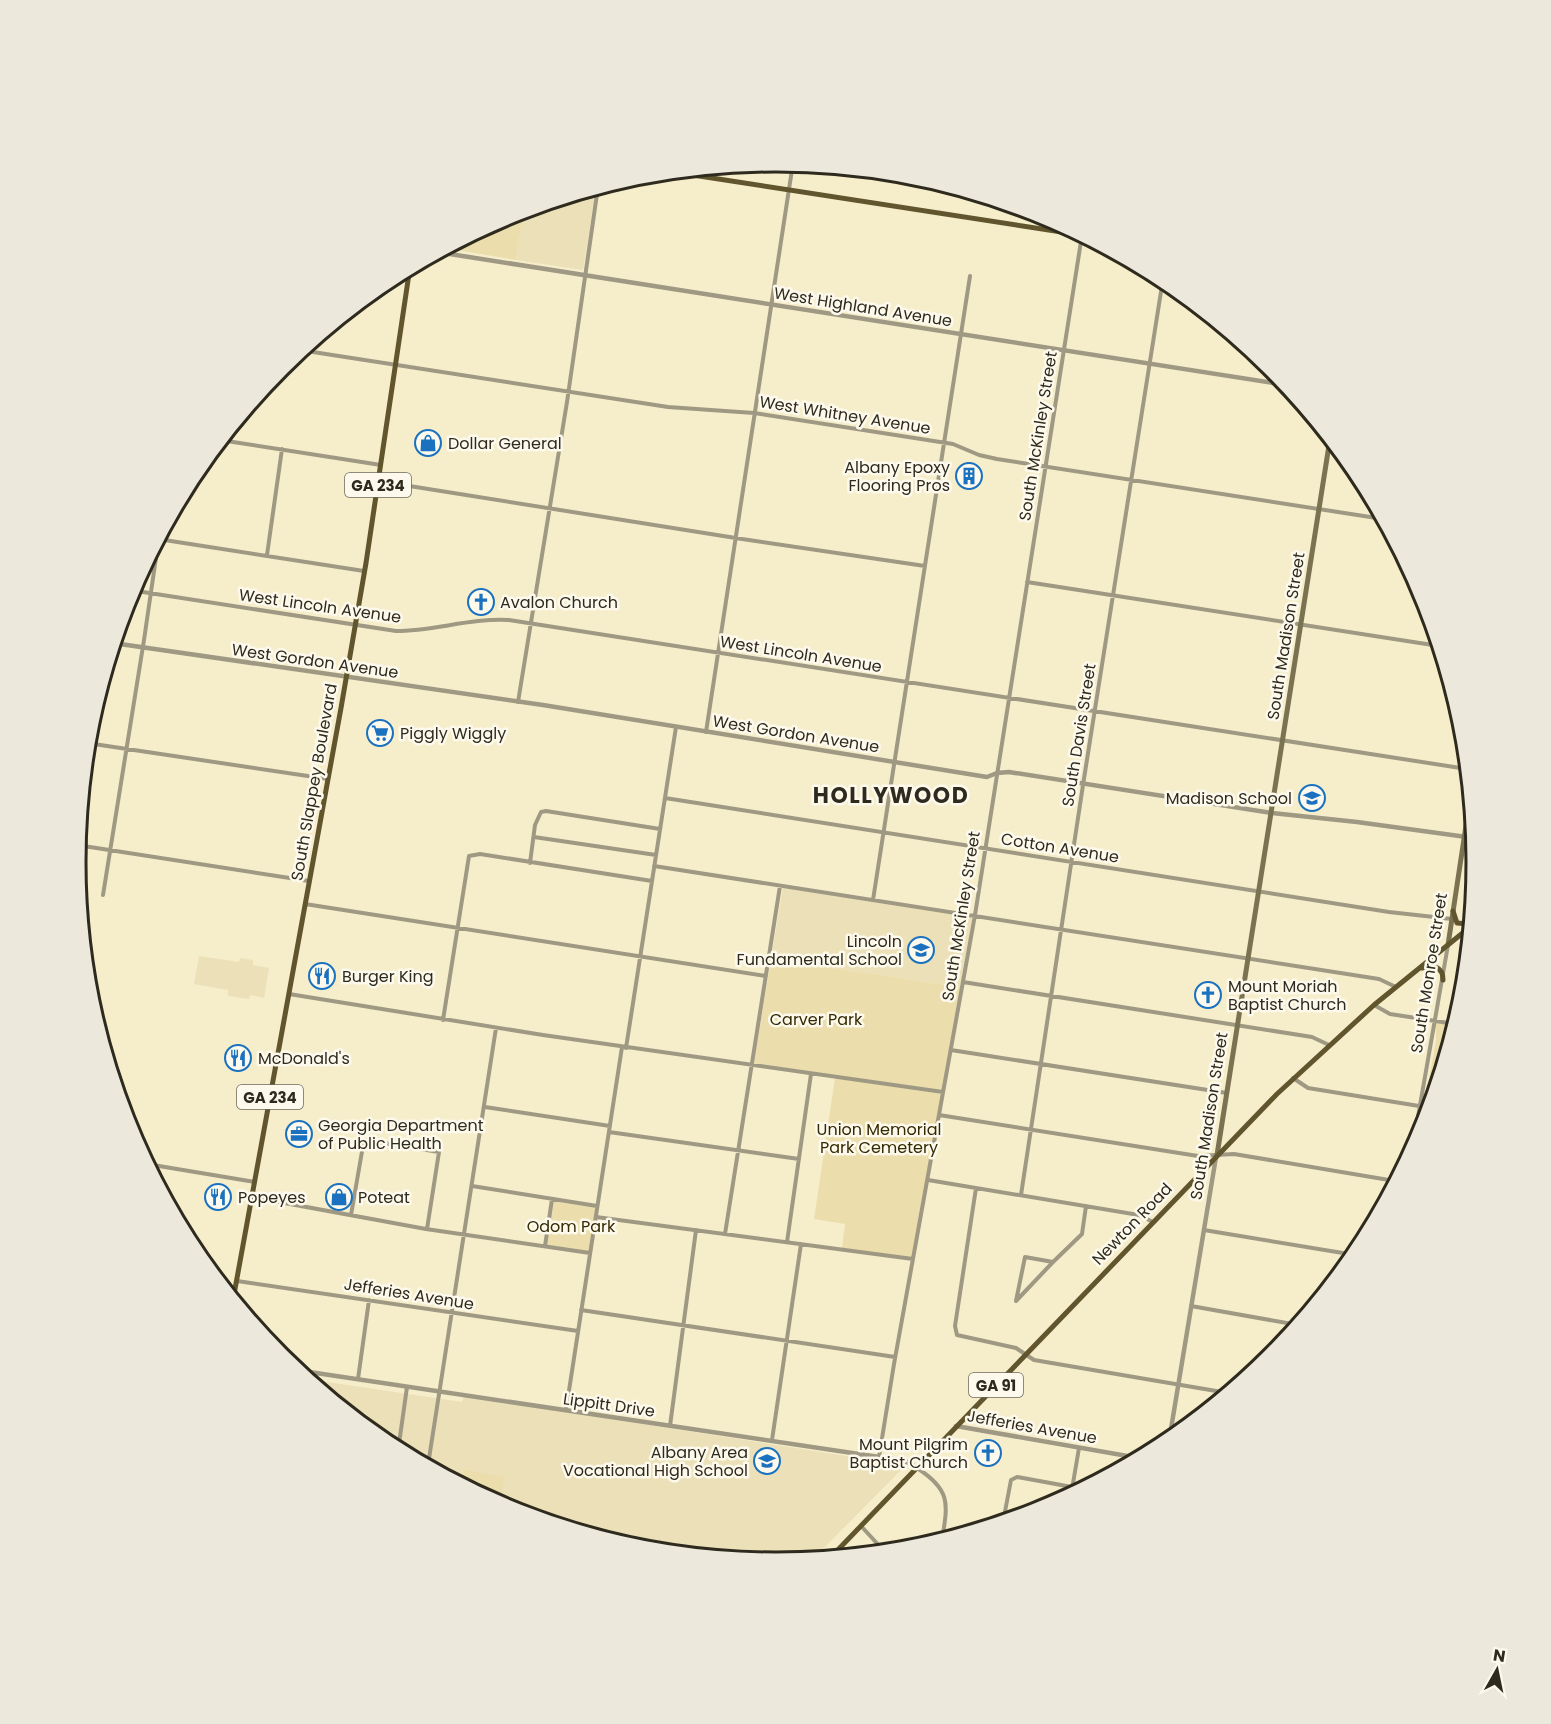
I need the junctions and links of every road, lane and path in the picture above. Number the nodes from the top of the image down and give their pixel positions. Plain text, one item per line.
1 (792, 172) edge
2 (701, 176) edge
3 (789, 190) junction
4 (597, 196) edge
5 (1052, 230) edge
6 (1081, 243) edge
7 (450, 254) edge
8 (585, 276) junction
9 (970, 276) dead end
10 (408, 278) edge
11 (1161, 290) edge
12 (771, 305) junction
13 (960, 335) junction
14 (1064, 350) junction
15 (312, 352) edge
16 (1149, 363) junction
17 (396, 366) junction
18 (1271, 383) edge
19 (568, 392) junction
20 (754, 413) junction
21 (229, 441) edge
22 (944, 443) junction
23 (282, 449) junction
24 (1328, 450) edge
25 (381, 465) junction
26 (1045, 466) junction
27 (1131, 479) junction
28 (378, 481) junction
29 (549, 508) junction
30 (1320, 508) junction
31 (1373, 517) edge
32 (735, 537) junction
33 (166, 539) edge
34 (267, 555) junction
35 (156, 559) edge
36 (925, 566) junction
37 (364, 571) junction
38 (1027, 582) junction
39 (141, 592) edge
40 (151, 593) junction
41 (1113, 596) junction
42 (530, 624) junction
43 (355, 625) junction
44 (1301, 625) junction
45 (121, 644) edge
46 (1430, 645) edge
47 (143, 648) junction
48 (717, 652) junction
49 (346, 678) junction
50 (907, 682) junction
51 (1008, 698) junction
52 (518, 702) junction
53 (1095, 711) junction
54 (676, 727) junction
55 (706, 732) junction
56 (1283, 740) junction
57 (96, 745) edge
58 (126, 750) junction
59 (895, 762) junction
60 (1459, 768) edge
61 (997, 773) junction
62 (328, 779) junction
63 (1083, 784) junction
64 (665, 798) junction
65 (1272, 813) junction
66 (660, 829) junction
67 (884, 832) junction
68 (1465, 833) edge
69 (534, 837) junction
70 (1464, 837) junction
71 (86, 846) edge
72 (985, 849) junction
73 (111, 850) junction
74 (656, 855) junction
75 (1072, 862) junction
76 (530, 863) junction
77 (654, 866) junction
78 (309, 881) junction
79 (652, 881) junction
80 (780, 886) junction
81 (1259, 890) junction
82 (104, 895) dead end
83 (873, 900) junction
84 (305, 904) junction
85 (1453, 911) junction
86 (975, 915) junction
87 (1452, 919) junction
88 (1462, 924) edge
89 (457, 928) junction
90 (1062, 929) junction
91 (1462, 933) edge
92 (1448, 945) junction
93 (640, 957) junction
94 (1248, 959) junction
95 (1418, 970) junction
96 (766, 976) junction
97 (1443, 980) junction
98 (963, 982) junction
99 (1396, 987) junction
100 (289, 994) junction
101 (1051, 996) junction
102 (1374, 1005) junction
103 (443, 1020) junction
104 (1436, 1021) junction
105 (1446, 1023) edge
106 (1237, 1025) junction
107 (496, 1028) junction
108 (1329, 1045) junction
109 (624, 1047) junction
110 (951, 1050) junction
111 (1041, 1064) junction
112 (752, 1065) junction
113 (811, 1074) junction
114 (1293, 1078) junction
115 (944, 1092) junction
116 (1227, 1093) junction
117 (1419, 1106) junction
118 (485, 1107) junction
119 (1418, 1113) edge
120 (939, 1115) junction
121 (610, 1126) junction
122 (1030, 1129) junction
123 (609, 1132) junction
124 (738, 1151) junction
125 (1217, 1155) junction
126 (799, 1159) junction
127 (156, 1166) edge
128 (927, 1180) junction
129 (1387, 1180) edge
130 (255, 1182) junction
131 (472, 1186) junction
132 (976, 1188) junction
133 (1021, 1196) junction
134 (252, 1197) junction
135 (552, 1198) junction
136 (597, 1206) junction
137 (1086, 1206) junction
138 (351, 1215) junction
139 (596, 1217) junction
140 (1154, 1222) junction
141 (427, 1229) junction
142 (696, 1230) junction
143 (1204, 1230) junction
144 (463, 1234) junction
145 (725, 1234) junction
146 (787, 1242) junction
147 (801, 1244) junction
148 (545, 1246) junction
149 (590, 1253) junction
150 (1343, 1253) edge
151 (913, 1259) junction
152 (1053, 1262) junction
153 (237, 1281) junction
154 (235, 1290) edge
155 (369, 1300) junction
156 (1191, 1306) junction
157 (581, 1310) junction
158 (451, 1313) junction
159 (1288, 1323) edge
160 (684, 1326) junction
161 (578, 1331) junction
162 (787, 1342) junction
163 (1025, 1354) junction
164 (895, 1357) junction
165 (312, 1372) edge
166 (358, 1379) junction
167 (1178, 1384) junction
168 (407, 1387) junction
169 (1218, 1391) edge
170 (440, 1392) junction
171 (566, 1410) junction
172 (670, 1426) junction
173 (956, 1426) junction
174 (1171, 1427) edge
175 (772, 1440) junction
176 (399, 1441) edge
177 (1079, 1448) junction
178 (1127, 1456) edge
179 (879, 1457) junction
180 (429, 1459) edge
181 (916, 1467) junction
182 (1072, 1485) edge
183 (1069, 1486) edge
184 (1005, 1512) edge
185 (861, 1526) junction
186 (943, 1531) edge
187 (878, 1544) edge
188 (839, 1549) edge

1 - 3 street
2 - 3 main road
3 - 5 main road
3 - 12 street
4 - 8 street
6 - 14 street, South McKinley Street
7 - 8 street, West Highland Avenue
8 - 12 street, West Highland Avenue
8 - 19 street
9 - 13 street
10 - 17 main road, South Slappey Boulevard / GA 234
11 - 16 street, South Davis Street
12 - 13 street, West Highland Avenue
12 - 20 street
13 - 14 street, West Highland Avenue
13 - 22 street
14 - 16 street, West Highland Avenue
14 - 26 street, South McKinley Street
15 - 17 street, West Whitney Avenue
16 - 18 street, West Highland Avenue
16 - 27 street, South Davis Street
17 - 19 street, West Whitney Avenue
17 - 25 main road, South Slappey Boulevard / GA 234
19 - 20 street, West Whitney Avenue
19 - 29 street
20 - 22 street, West Whitney Avenue
20 - 32 street
21 - 23 street
22 - 26 street, West Whitney Avenue
22 - 36 street
23 - 25 street
23 - 34 street
24 - 30 main road, South Madison Street
25 - 28 main road, South Slappey Boulevard / GA 234
26 - 27 street, West Whitney Avenue
26 - 38 street, South McKinley Street
27 - 30 street, West Whitney Avenue
27 - 41 street, South Davis Street
28 - 29 street
28 - 37 main road, South Slappey Boulevard / GA 234
29 - 32 street
29 - 42 street
30 - 31 street, West Whitney Avenue
30 - 44 main road, South Madison Street
32 - 36 street
32 - 48 street
33 - 34 street
34 - 37 street
35 - 40 street
36 - 50 street
37 - 43 main road, South Slappey Boulevard / GA 234
38 - 41 street
38 - 51 street, South McKinley Street
39 - 40 street, West Lincoln Avenue
40 - 43 street, West Lincoln Avenue
40 - 47 street
41 - 44 street
41 - 53 street, South Davis Street
42 - 43 street, West Lincoln Avenue
42 - 48 street, West Lincoln Avenue
42 - 52 street
43 - 49 main road, South Slappey Boulevard / GA 234
44 - 46 street
44 - 56 main road, South Madison Street
45 - 47 street, West Gordon Avenue
47 - 49 street, West Gordon Avenue
47 - 58 street
48 - 50 street, West Lincoln Avenue
48 - 55 street
49 - 52 street, West Gordon Avenue
49 - 62 main road, South Slappey Boulevard / GA 234
50 - 51 street, West Lincoln Avenue
50 - 59 street
51 - 53 street, West Lincoln Avenue
51 - 61 street, South McKinley Street
52 - 54 street, West Gordon Avenue
53 - 56 street, West Lincoln Avenue
53 - 63 street, South Davis Street
54 - 55 street, West Gordon Avenue
54 - 64 street
55 - 59 street, West Gordon Avenue
56 - 60 street, West Lincoln Avenue
56 - 65 main road, South Madison Street
57 - 58 street
58 - 62 street
58 - 73 street
59 - 61 street, West Gordon Avenue
59 - 67 street
61 - 63 street, West Gordon Avenue
61 - 72 street, South McKinley Street
62 - 78 main road, South Slappey Boulevard / GA 234
63 - 65 street, West Gordon Avenue
63 - 75 street, South Davis Street
64 - 66 street
64 - 67 street, Cotton Avenue
65 - 70 street, West Gordon Avenue
65 - 81 main road, South Madison Street
66 - 69 street
66 - 74 street
67 - 72 street, Cotton Avenue
67 - 83 street
68 - 70 main road, South Monroe Street
69 - 74 street
69 - 76 street
70 - 85 main road, South Monroe Street
71 - 73 street
72 - 75 street, Cotton Avenue
72 - 86 street, South McKinley Street
73 - 78 street
73 - 82 street
74 - 77 street
75 - 81 street, Cotton Avenue
75 - 90 street, South Davis Street
76 - 79 street
76 - 89 street
77 - 79 street
77 - 80 street
78 - 84 main road, South Slappey Boulevard / GA 234
79 - 93 street
80 - 83 street
80 - 96 street
81 - 87 street, Cotton Avenue
81 - 94 main road, South Madison Street
83 - 86 street
84 - 89 street
84 - 100 main road, South Slappey Boulevard / GA 234
85 - 87 main road, South Monroe Street
85 - 88 main road
86 - 90 street
86 - 98 street, South McKinley Street
87 - 92 main road, South Monroe Street
89 - 93 street
89 - 103 street
90 - 94 street
90 - 101 street, South Davis Street
91 - 92 main road, Newton Road / GA 91
92 - 95 main road, Newton Road / GA 91
92 - 97 street, South Monroe Street
93 - 96 street
93 - 109 street
94 - 99 street
94 - 106 main road, South Madison Street
95 - 97 main road
95 - 99 main road, Newton Road / GA 91
96 - 112 street
97 - 104 street, South Monroe Street
98 - 101 street
98 - 110 street, South McKinley Street
99 - 102 main road, Newton Road / GA 91
100 - 103 street
100 - 130 main road, South Slappey Boulevard / GA 234
101 - 106 street
101 - 111 street, South Davis Street
102 - 104 street
102 - 108 main road, Newton Road / GA 91
103 - 107 street
104 - 105 street
104 - 117 street, South Monroe Street
106 - 108 street
106 - 116 main road, South Madison Street
107 - 109 street
107 - 118 street
108 - 114 main road, Newton Road / GA 91
109 - 112 street
109 - 121 street
110 - 111 street
110 - 115 street, South McKinley Street
111 - 116 street
111 - 122 street, South Davis Street
112 - 113 street
112 - 124 street
113 - 115 street
113 - 126 street
114 - 117 street
114 - 125 main road, Newton Road / GA 91
115 - 120 street, South McKinley Street
116 - 125 main road, South Madison Street
117 - 119 street, South Monroe Street
118 - 121 street
118 - 131 street
120 - 122 street
120 - 128 street, South McKinley Street
121 - 123 street
122 - 125 street
122 - 133 street, South Davis Street
123 - 124 street
123 - 136 street
124 - 126 street
124 - 145 street
125 - 129 street
125 - 140 main road, Newton Road / GA 91
125 - 143 street, South Madison Street
126 - 146 street
127 - 130 street
128 - 132 street
128 - 151 street, South McKinley Street
130 - 134 main road, South Slappey Boulevard / GA 234
131 - 135 street
131 - 144 street
132 - 133 street
132 - 163 street
133 - 137 street
134 - 138 street
134 - 153 main road, South Slappey Boulevard / GA 234
135 - 136 street
135 - 148 street
136 - 139 street
137 - 140 street
137 - 152 street
138 - 141 street
138 - 141 street
139 - 142 street
139 - 149 street
140 - 163 main road, Newton Road / GA 91
141 - 144 street
142 - 145 street
142 - 160 street
143 - 150 street
143 - 156 street, South Madison Street
144 - 148 street
144 - 158 street
145 - 146 street
146 - 147 street
147 - 151 street
147 - 162 street
148 - 149 street
149 - 157 street
151 - 164 street, South McKinley Street
152 - 152 street
153 - 154 main road, South Slappey Boulevard / GA 234
153 - 155 street, Jefferies Avenue
155 - 158 street, Jefferies Avenue
155 - 166 street
156 - 159 street
156 - 167 street, South Madison Street
157 - 160 street
157 - 161 street
158 - 161 street, Jefferies Avenue
158 - 170 street
160 - 162 street
160 - 172 street
161 - 171 street
162 - 164 street
162 - 175 street
163 - 167 street
163 - 173 main road, Newton Road / GA 91
164 - 179 street, South McKinley Street
165 - 166 street, Lippitt Drive
166 - 168 street, Lippitt Drive
167 - 169 street
167 - 174 street, South Madison Street
168 - 170 street, Lippitt Drive
168 - 176 street
170 - 171 street, Lippitt Drive
170 - 180 street
171 - 172 street, Lippitt Drive
172 - 175 street, Lippitt Drive
173 - 177 street, Jefferies Avenue
173 - 181 main road, Newton Road / GA 91
175 - 179 street, Lippitt Drive
177 - 178 street, Jefferies Avenue
177 - 182 street
179 - 181 street, Lippitt Drive
181 - 185 main road, Newton Road / GA 91
181 - 186 street
183 - 184 street
185 - 187 street
185 - 188 main road, Newton Road / GA 91

